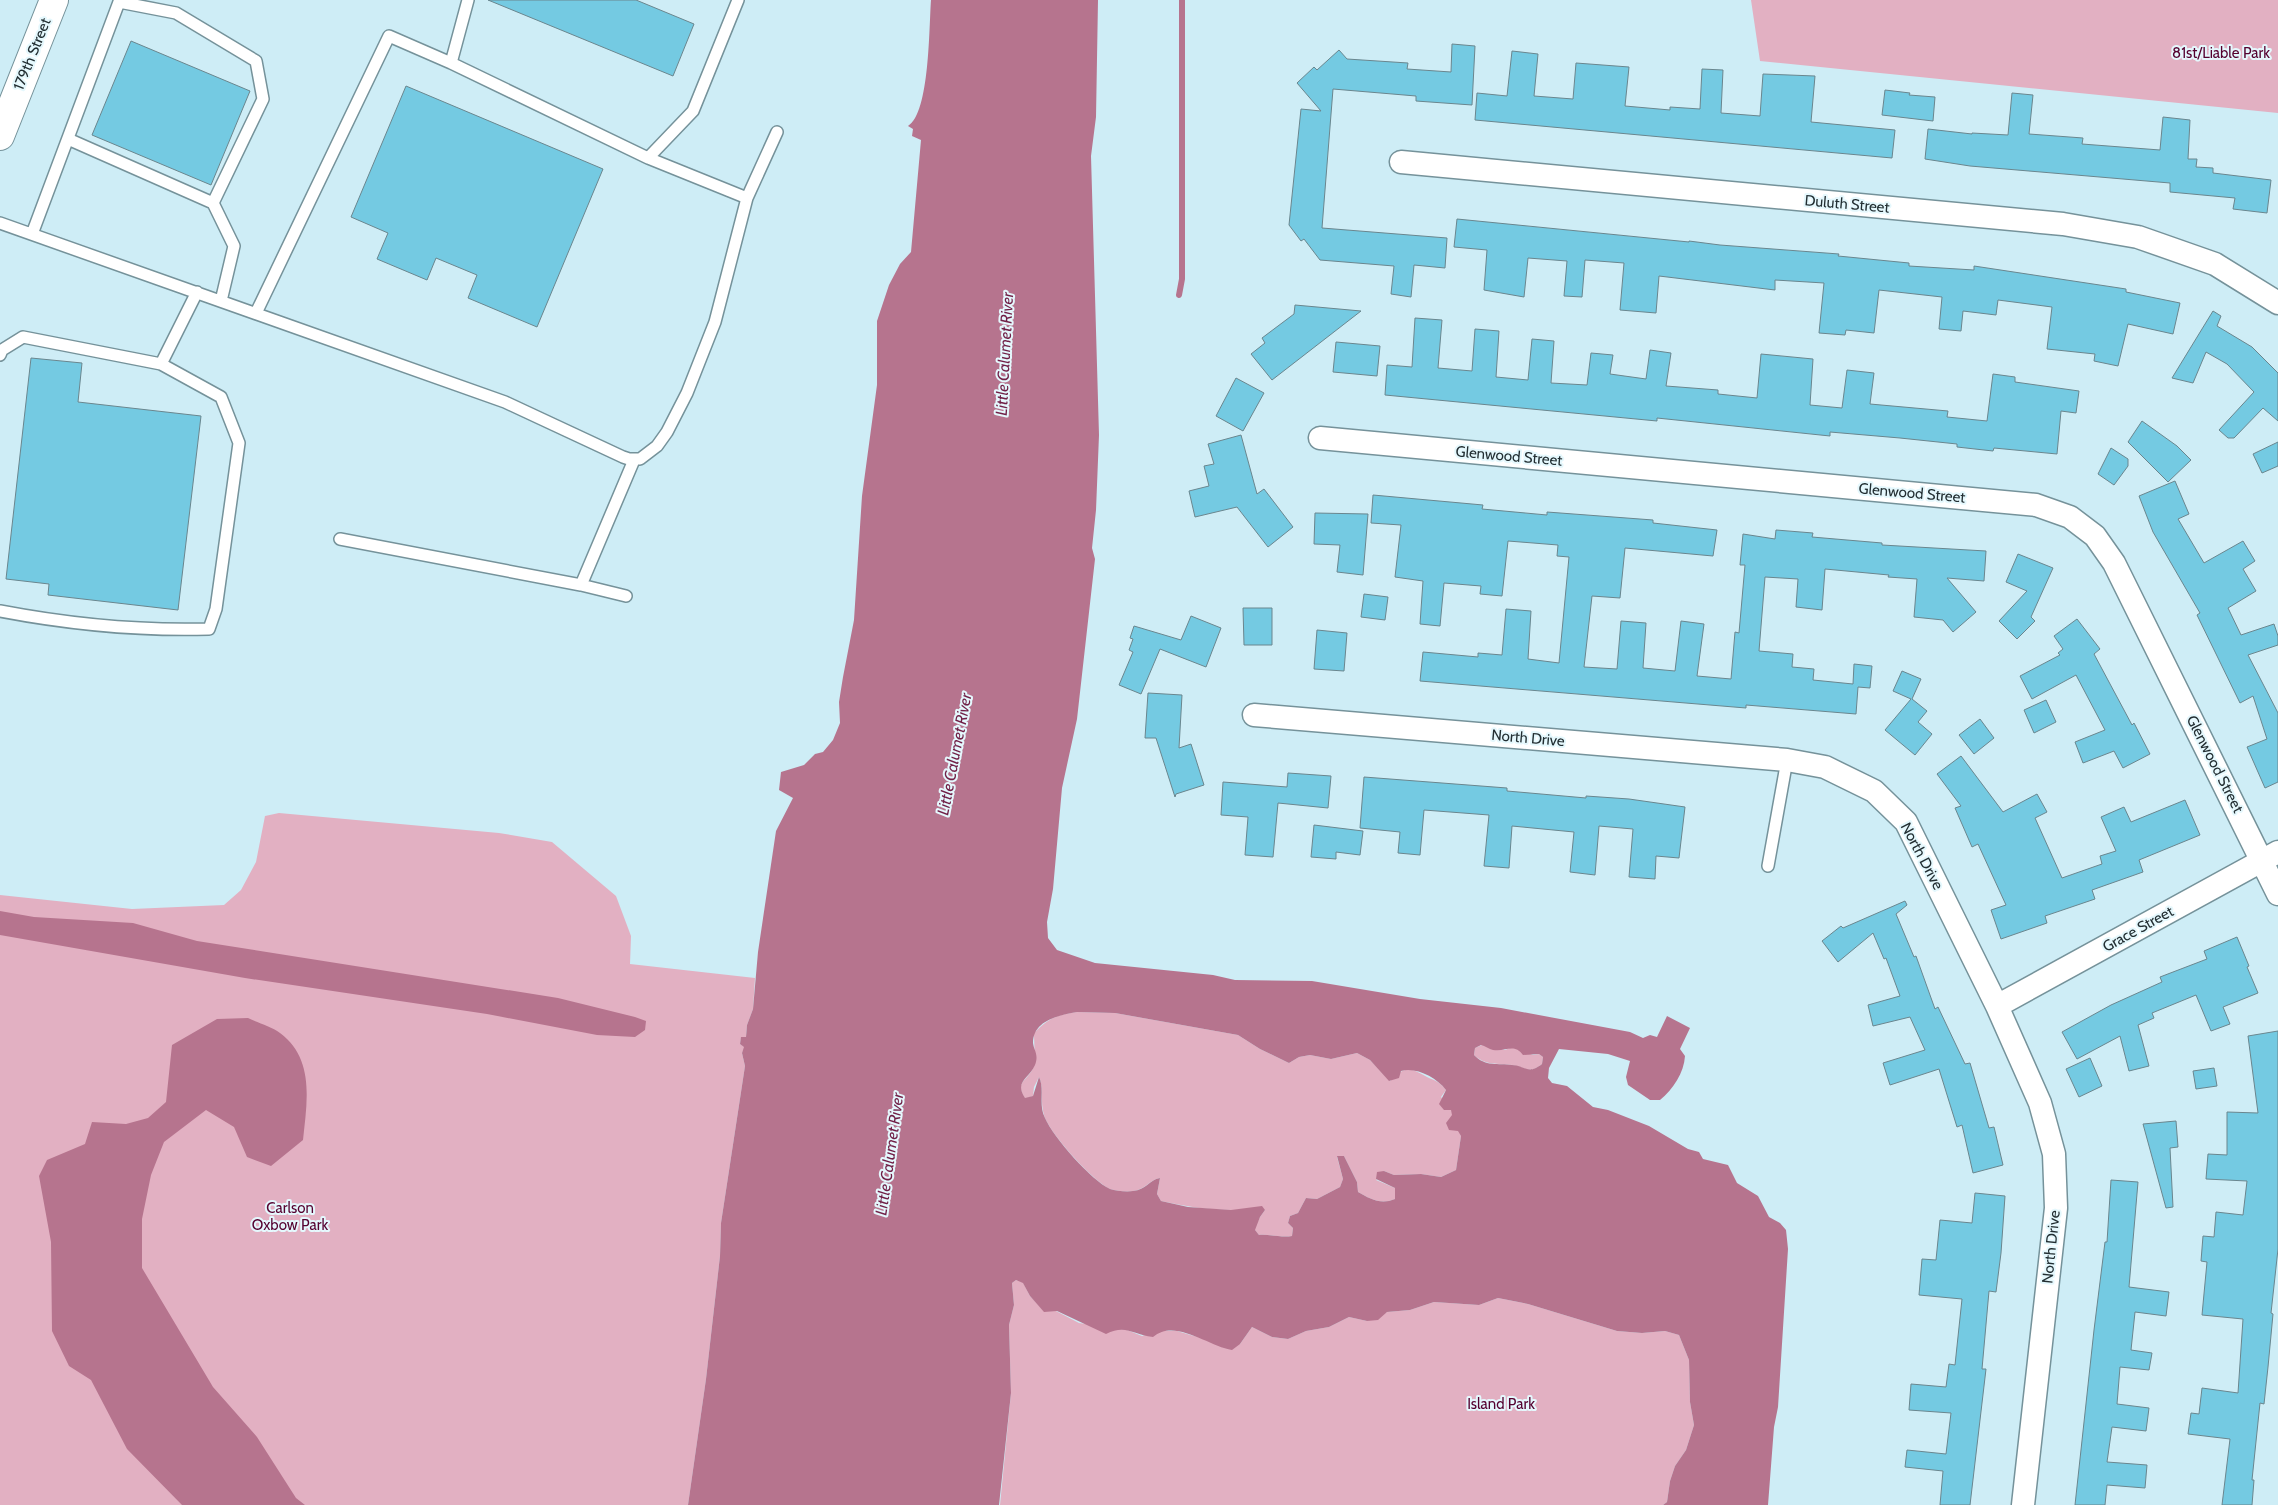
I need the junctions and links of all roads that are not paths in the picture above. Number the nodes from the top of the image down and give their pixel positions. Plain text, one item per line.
1 (54, 0) edge
2 (468, 0) edge
3 (738, 0) edge
4 (451, 63) junction
5 (777, 132) dead end
6 (0, 136) edge
7 (68, 139) junction
8 (648, 158) junction
9 (1401, 162) dead end
10 (746, 198) junction
11 (213, 203) junction
12 (0, 223) edge
13 (32, 234) junction
14 (197, 292) junction
15 (221, 301) junction
16 (2278, 303) edge
17 (256, 313) junction
18 (0, 355) edge
19 (161, 364) junction
20 (1320, 438) dead end
21 (634, 460) junction
22 (340, 539) dead end
23 (581, 585) junction
24 (626, 596) dead end
25 (0, 611) edge
26 (1254, 715) dead end
27 (1787, 760) junction
28 (2270, 856) edge
29 (1768, 866) dead end
30 (2278, 894) edge
31 (1997, 1006) junction
32 (2023, 1505) edge

1 - 6 street, 179th Street
2 - 4 lane
3 - 8 lane
4 - 8 lane
4 - 17 lane
5 - 10 lane
7 - 11 lane
7 - 11 lane
7 - 13 lane
8 - 10 lane
9 - 16 street, Duluth Street
10 - 21 lane
11 - 15 lane
12 - 13 lane
13 - 14 lane
14 - 15 lane
14 - 19 lane
15 - 17 lane
17 - 21 lane
18 - 19 lane
19 - 25 lane
20 - 28 street, Glenwood Street
21 - 23 lane
22 - 23 lane
23 - 24 lane
26 - 27 street, North Drive
27 - 29 lane
27 - 31 street, North Drive
28 - 30 street, Glenwood Street
28 - 31 street, Grace Street
31 - 32 street, North Drive

